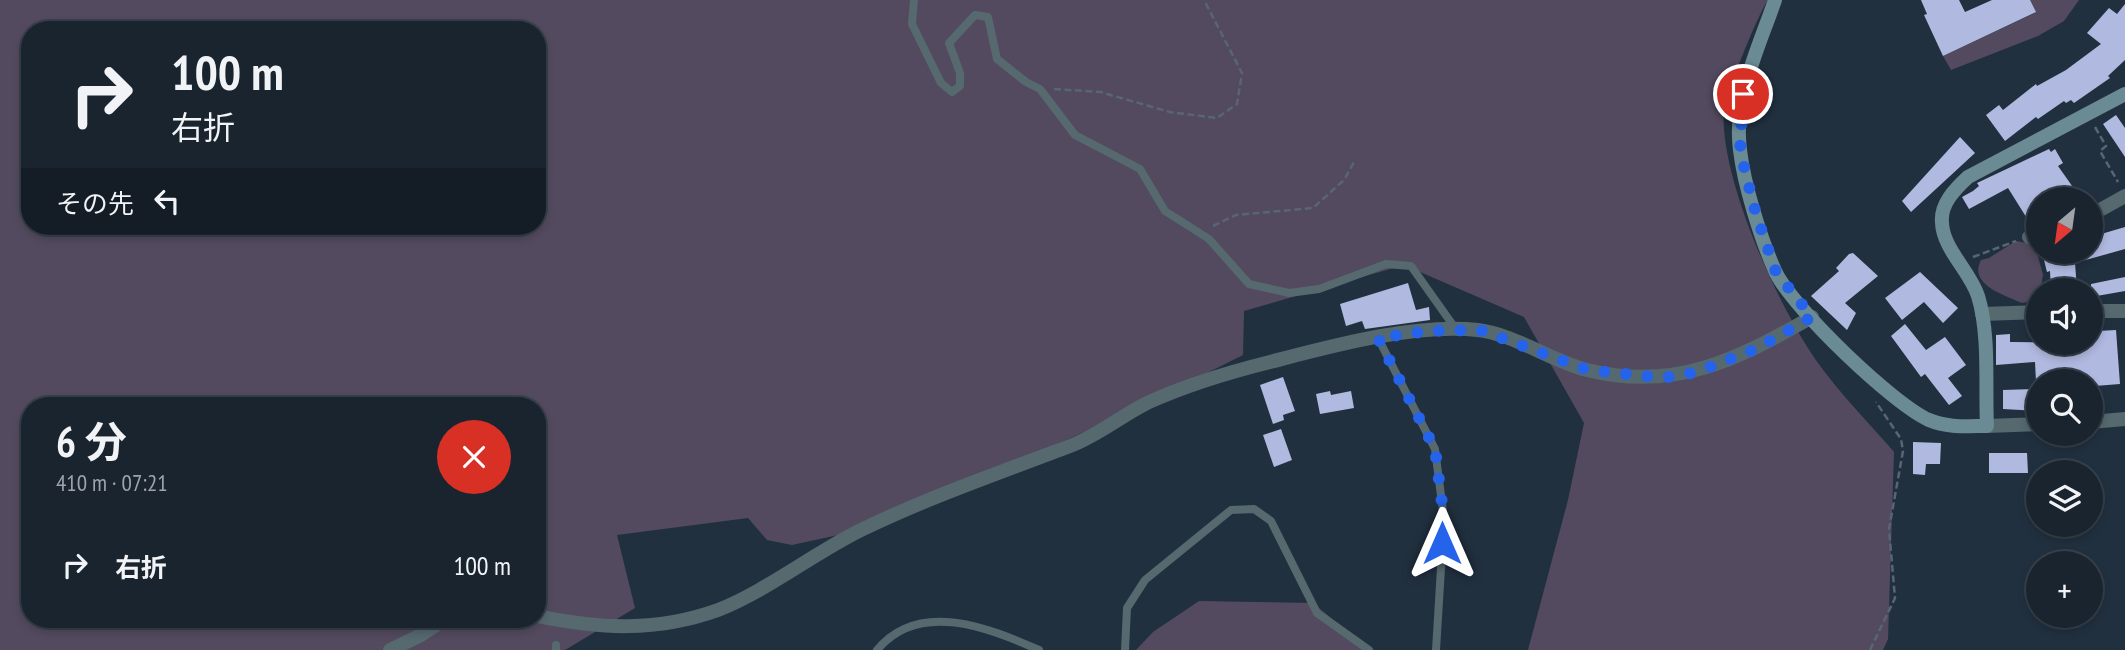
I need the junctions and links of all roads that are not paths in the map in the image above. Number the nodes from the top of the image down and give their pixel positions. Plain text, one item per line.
1 (914, 0) edge
2 (1775, 0) edge
3 (2125, 94) edge
4 (2122, 190) edge
5 (2104, 205) edge
6 (2103, 311) edge
7 (2125, 311) edge
8 (2026, 312) edge
9 (1982, 314) junction
10 (1812, 317) junction
11 (1457, 331) junction
12 (1378, 338) junction
13 (2125, 419) edge
14 (2103, 421) edge
15 (2026, 424) edge
16 (1987, 426) junction
17 (546, 618) edge
18 (432, 628) edge
19 (390, 650) edge
20 (877, 650) edge
21 (1039, 650) edge
22 (1125, 650) edge
23 (1369, 650) edge
24 (1436, 650) edge

1 - 11 lane
2 - 10 street
3 - 9 street
4 - 5 street
6 - 7 street
8 - 9 street
9 - 16 street
10 - 11 street
10 - 16 street
11 - 12 street
12 - 17 street
12 - 24 lane
13 - 14 street
15 - 16 street
18 - 19 street
20 - 21 lane
22 - 23 lane

